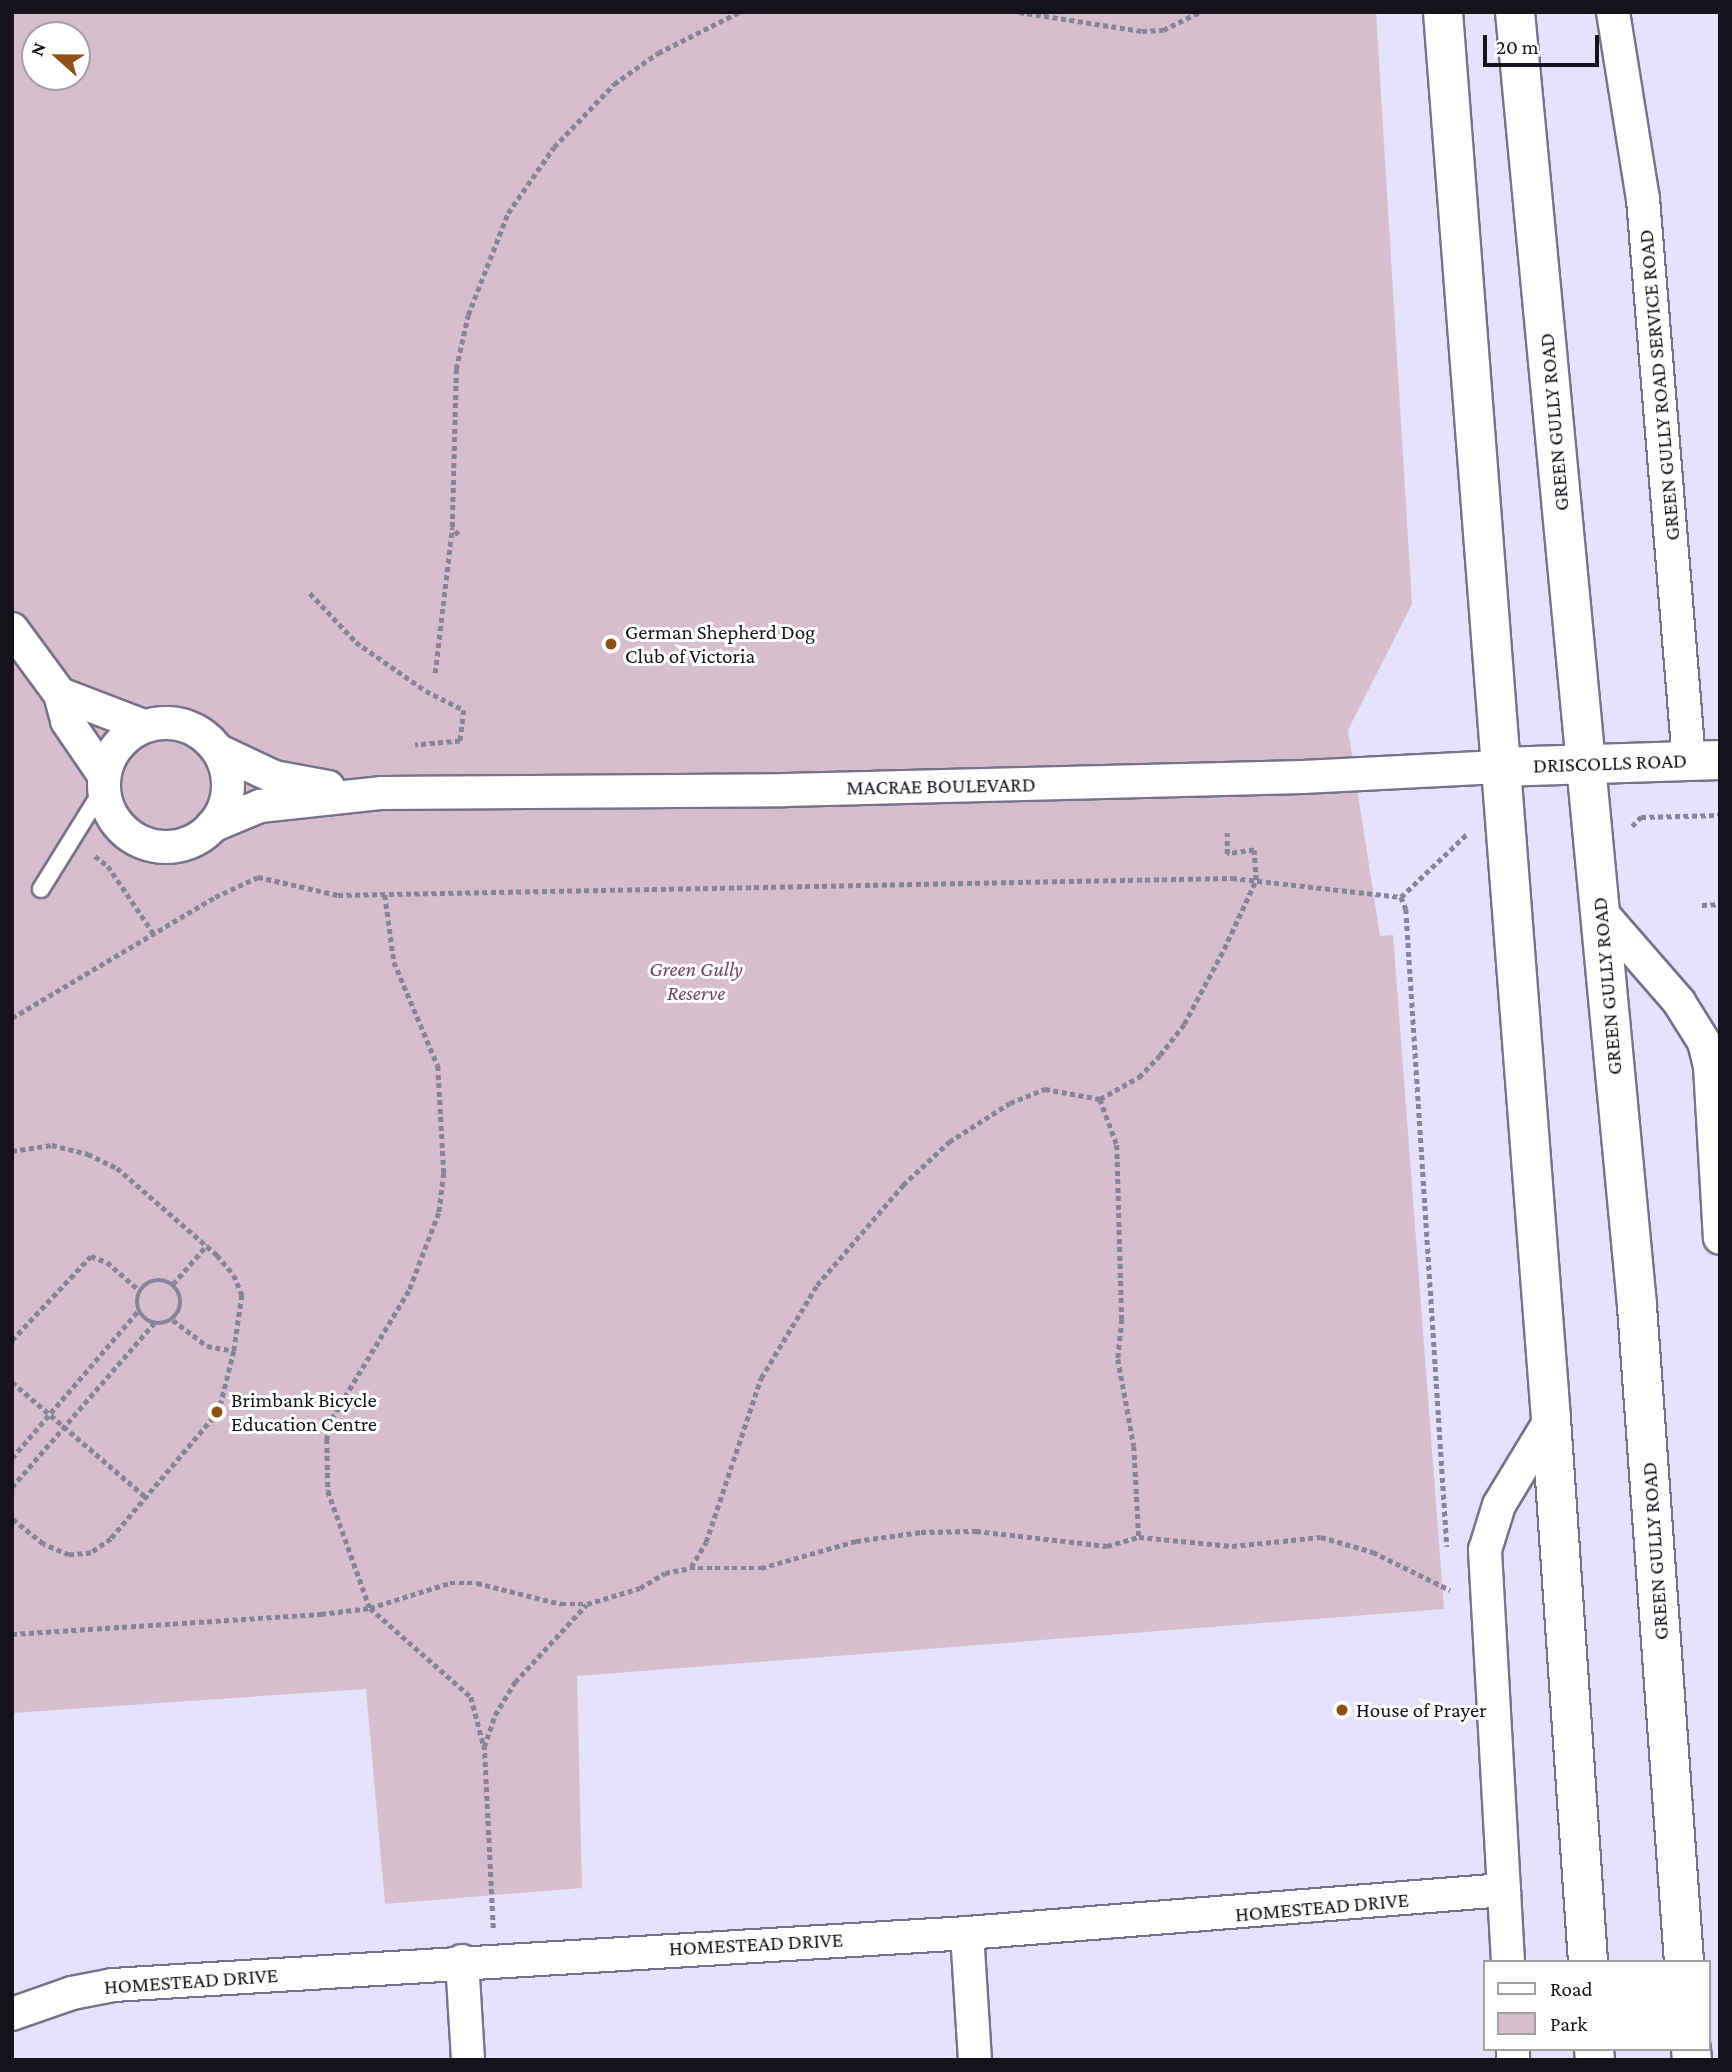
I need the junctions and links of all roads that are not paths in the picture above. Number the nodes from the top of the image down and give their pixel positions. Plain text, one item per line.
1 (1443, 12) edge
2 (1515, 12) edge
3 (1613, 12) edge
4 (12, 629) edge
5 (60, 694) junction
6 (144, 726) junction
7 (219, 751) junction
8 (1704, 760) edge
9 (1585, 763) junction
10 (1499, 767) junction
11 (104, 782) junction
12 (382, 793) junction
13 (212, 826) junction
14 (41, 889) dead end
15 (1600, 911) junction
16 (1720, 1238) edge
17 (1551, 1419) junction
18 (1504, 1890) junction
19 (967, 1933) junction
20 (1508, 1960) edge
21 (1588, 1960) edge
22 (1684, 1960) edge
23 (462, 1961) junction
24 (12, 2014) edge
25 (468, 2060) edge
26 (975, 2060) edge

1 - 10 main road
2 - 9 main road, GREEN GULLY ROAD
3 - 8 street, GREEN GULLY ROAD SERVICE ROAD
4 - 5 street
5 - 6 street
5 - 11 street
6 - 7 street
6 - 11 street
7 - 12 street, MACRAE BOULEVARD
7 - 13 street
8 - 9 main road, DRISCOLLS ROAD
9 - 10 main road, DRISCOLLS ROAD
9 - 15 main road, GREEN GULLY ROAD
10 - 12 street, MACRAE BOULEVARD
10 - 17 main road
11 - 13 street
11 - 14 lane
12 - 13 street, MACRAE BOULEVARD
15 - 16 street
15 - 22 main road, GREEN GULLY ROAD
17 - 18 street
17 - 21 main road
18 - 19 street, HOMESTEAD DRIVE
18 - 20 street
19 - 23 street, HOMESTEAD DRIVE
19 - 26 street
23 - 24 street, HOMESTEAD DRIVE
23 - 25 street

